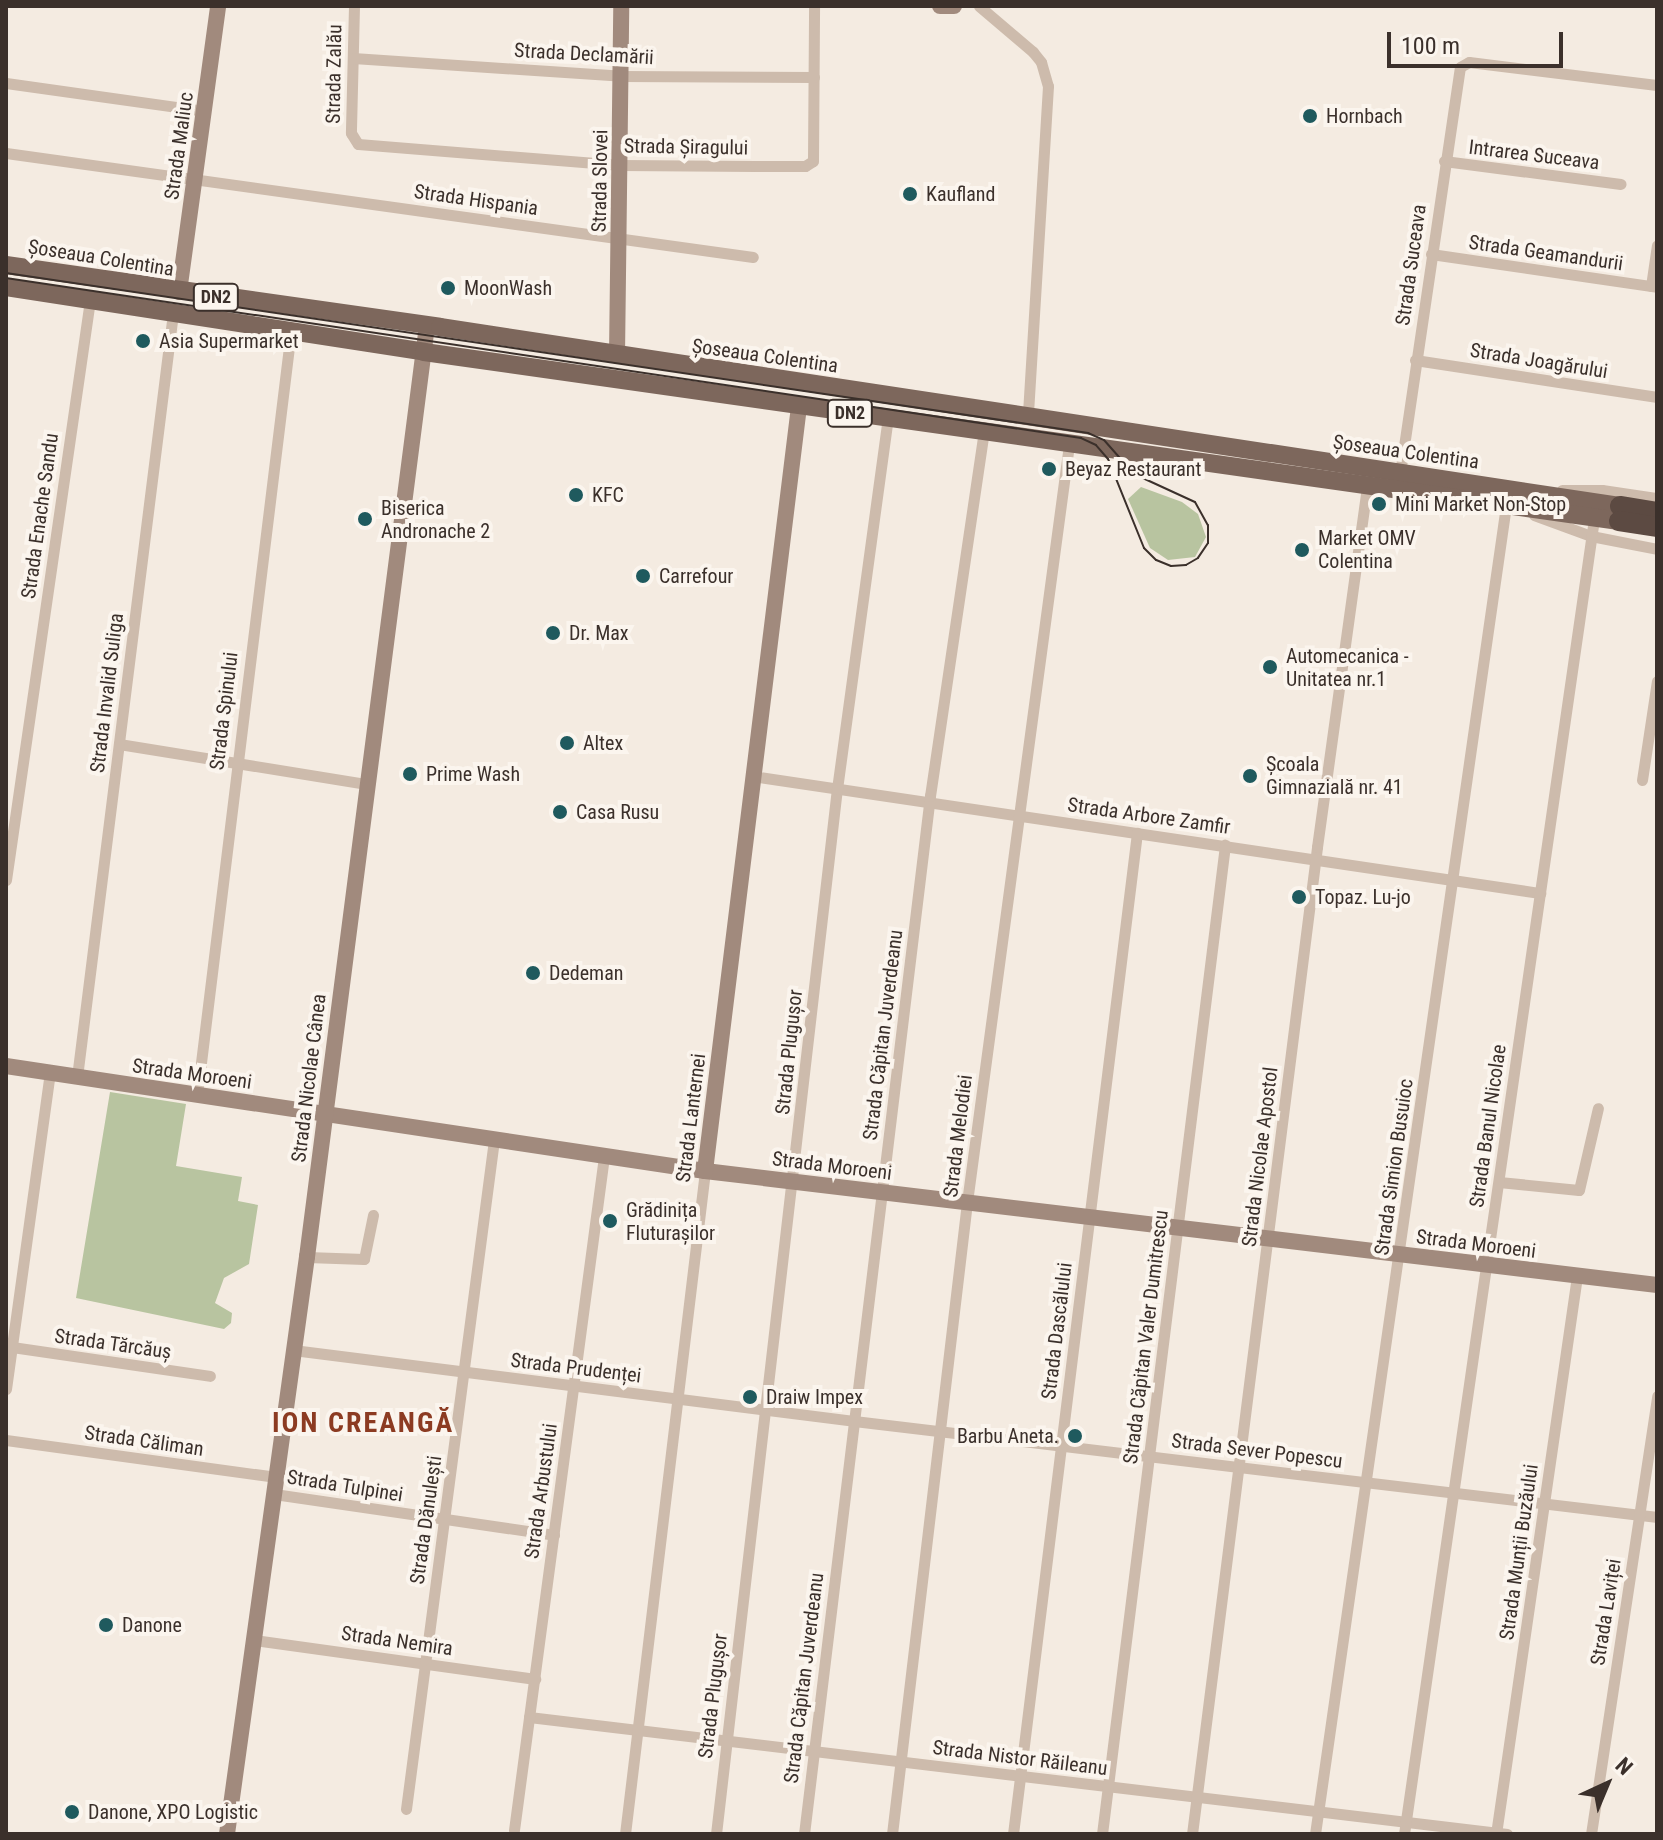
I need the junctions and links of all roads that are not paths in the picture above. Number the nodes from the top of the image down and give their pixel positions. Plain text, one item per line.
1 (218, 6) edge
2 (354, 6) edge
3 (621, 6) edge
4 (814, 6) edge
5 (940, 6) edge
6 (954, 6) edge
7 (979, 6) edge
8 (353, 58) junction
9 (621, 76) junction
10 (814, 77) junction
11 (6, 83) edge
12 (1657, 85) edge
13 (204, 111) junction
14 (355, 142) joint
15 (6, 153) edge
16 (1444, 161) junction
17 (620, 165) junction
18 (194, 178) junction
19 (1621, 184) dead end
20 (619, 239) junction
21 (1657, 245) edge
22 (1431, 254) junction
23 (753, 257) dead end
24 (6, 265) edge
25 (6, 287) edge
26 (1654, 287) edge
27 (179, 292) junction
28 (90, 300) junction
29 (173, 313) junction
30 (427, 326) junction
31 (291, 331) junction
32 (424, 352) junction
33 (617, 356) junction
34 (1415, 360) junction
35 (1657, 397) edge
36 (799, 406) junction
37 (1028, 417) junction
38 (888, 418) junction
39 (984, 432) junction
40 (1069, 445) junction
41 (1400, 473) junction
42 (1367, 485) junction
43 (1512, 498) junction
44 (1657, 498) edge
45 (1657, 512) edge
46 (1619, 514) junction
47 (1593, 527) junction
48 (1657, 527) edge
49 (1657, 549) edge
50 (1657, 681) edge
51 (119, 744) junction
52 (236, 763) junction
53 (752, 776) junction
54 (1642, 780) dead end
55 (367, 784) junction
56 (837, 789) junction
57 (929, 802) junction
58 (1018, 815) junction
59 (1137, 833) junction
60 (1225, 845) junction
61 (1316, 858) junction
62 (1453, 879) junction
63 (6, 880) edge
64 (1540, 893) junction
65 (6, 1066) edge
66 (50, 1073) junction
67 (77, 1077) junction
68 (197, 1095) junction
69 (1598, 1108) dead end
70 (326, 1113) junction
71 (494, 1140) junction
72 (604, 1156) junction
73 (705, 1171) junction
74 (793, 1182) junction
75 (1499, 1182) junction
76 (881, 1193) junction
77 (967, 1202) junction
78 (373, 1215) dead end
79 (1089, 1219) junction
80 (1177, 1229) junction
81 (1267, 1241) junction
82 (1399, 1255) junction
83 (307, 1257) junction
84 (1487, 1266) junction
85 (1577, 1276) junction
86 (1657, 1285) edge
87 (12, 1347) junction
88 (293, 1350) junction
89 (463, 1372) junction
90 (210, 1376) dead end
91 (573, 1386) junction
92 (6, 1389) edge
93 (1657, 1396) edge
94 (678, 1399) junction
95 (765, 1410) junction
96 (854, 1421) junction
97 (942, 1432) junction
98 (6, 1440) edge
99 (1061, 1446) junction
100 (1149, 1457) junction
101 (1240, 1468) junction
102 (1366, 1482) junction
103 (275, 1485) junction
104 (1454, 1493) junction
105 (1544, 1504) junction
106 (1639, 1515) junction
107 (1657, 1517) edge
108 (444, 1519) junction
109 (554, 1535) junction
110 (254, 1640) junction
111 (425, 1663) junction
112 (535, 1679) junction
113 (529, 1717) junction
114 (637, 1731) junction
115 (726, 1741) junction
116 (814, 1751) junction
117 (901, 1762) junction
118 (1021, 1775) junction
119 (1108, 1786) junction
120 (1197, 1797) junction
121 (406, 1809) dead end
122 (1318, 1810) junction
123 (1406, 1820) junction
124 (514, 1830) dead end
125 (227, 1834) edge
126 (625, 1834) edge
127 (716, 1834) edge
128 (804, 1834) edge
129 (892, 1834) edge
130 (1013, 1834) edge
131 (1102, 1834) edge
132 (1192, 1834) edge
133 (1315, 1834) edge
134 (1404, 1834) edge
135 (1500, 1834) edge
136 (1591, 1834) edge

1 - 13 street, Strada Maliuc
2 - 8 street, Strada Zalău
3 - 9 street, Strada Slovei
4 - 10 street, Strada Șiragului
5 - 6 street
7 - 37 street
8 - 9 street, Strada Declamării
8 - 14 street, Strada Zalău
9 - 10 street, Strada Declamării
9 - 17 street, Strada Slovei
10 - 17 street, Strada Șiragului
11 - 13 street
12 - 16 street, Strada Suceava
13 - 18 street, Strada Maliuc
14 - 17 street, Strada Șiragului
15 - 18 street, Strada Hispania
16 - 19 street, Intrarea Suceava
16 - 22 street, Strada Suceava
17 - 20 street, Strada Slovei
18 - 20 street, Strada Hispania
18 - 27 street, Strada Maliuc
20 - 23 street, Strada Hispania
20 - 33 street, Strada Slovei
21 - 26 street
22 - 26 street, Strada Geamandurii
22 - 34 street, Strada Suceava
24 - 27 main road, Șoseaua Colentina / DN2
25 - 28 main road, Șoseaua Colentina / DN2
27 - 30 main road, Șoseaua Colentina / DN2
28 - 29 main road, Șoseaua Colentina / DN2
28 - 63 street, Strada Enache Sandu
29 - 31 main road, Șoseaua Colentina / DN2
29 - 51 street, Strada Invalid Suliga
30 - 32 street, Strada Nicolae Cânea
30 - 33 main road, Șoseaua Colentina / DN2
31 - 32 main road, Șoseaua Colentina / DN2
31 - 52 street, Strada Spinului
32 - 36 main road, Șoseaua Colentina / DN2
32 - 55 street, Strada Nicolae Cânea
33 - 37 main road, Șoseaua Colentina / DN2
34 - 35 street, Strada Joagărului
34 - 41 street, Strada Suceava
36 - 38 main road, Șoseaua Colentina / DN2
36 - 53 street, Strada Lanternei
37 - 41 main road, Șoseaua Colentina / DN2
38 - 39 main road, Șoseaua Colentina / DN2
38 - 56 street, Strada Plugușor
39 - 40 main road, Șoseaua Colentina / DN2
39 - 57 street, Strada Căpitan Juverdeanu
40 - 42 main road, Șoseaua Colentina / DN2
40 - 58 street, Strada Melodiei
41 - 43 main road, Șoseaua Colentina / DN2
42 - 43 main road, Șoseaua Colentina / DN2
42 - 61 street, Strada Nicolae Apostol
43 - 44 street, Șoseaua Colentina
43 - 46 main road, Șoseaua Colentina / DN2
43 - 47 main road, Șoseaua Colentina / DN2
43 - 62 street, Strada Simion Busuioc
45 - 46 highway, DN2
46 - 47 main road, Șoseaua Colentina / DN2
46 - 48 highway, DN2
47 - 49 street, Șoseaua Colentina
47 - 64 street, Strada Banul Nicolae
50 - 54 street
51 - 52 street
51 - 67 street, Strada Invalid Suliga
52 - 55 street
52 - 68 street, Strada Spinului
53 - 56 street, Strada Arbore Zamfir
53 - 73 street, Strada Lanternei
55 - 70 street, Strada Nicolae Cânea
56 - 57 street, Strada Arbore Zamfir
56 - 74 street, Strada Plugușor
57 - 58 street, Strada Arbore Zamfir
57 - 76 street, Strada Căpitan Juverdeanu
58 - 59 street, Strada Arbore Zamfir
58 - 77 street, Strada Melodiei
59 - 60 street, Strada Arbore Zamfir
59 - 79 street, Strada Dascălului
60 - 61 street, Strada Arbore Zamfir
60 - 80 street, Strada Căpitan Valer Dumitrescu
61 - 62 street, Strada Arbore Zamfir
61 - 81 street, Strada Nicolae Apostol
62 - 64 street, Strada Arbore Zamfir
62 - 82 street, Strada Simion Busuioc
64 - 75 street, Strada Banul Nicolae
65 - 66 street, Strada Moroeni
66 - 67 street, Strada Moroeni
66 - 87 street
67 - 68 street, Strada Moroeni
68 - 70 street, Strada Moroeni
69 - 75 street
70 - 71 street, Strada Moroeni
70 - 83 street, Strada Nicolae Cânea
71 - 72 street, Strada Moroeni
71 - 89 street, Strada Dănulești
72 - 73 street, Strada Moroeni
72 - 91 street, Strada Arbustului
73 - 74 street, Strada Moroeni
73 - 94 street, Strada Lanternei
74 - 76 street, Strada Moroeni
74 - 95 street, Strada Plugușor
75 - 84 street, Strada Banul Nicolae
76 - 77 street, Strada Moroeni
76 - 96 street, Strada Căpitan Juverdeanu
77 - 79 street, Strada Moroeni
77 - 97 street, Strada Melodiei
78 - 83 street
79 - 80 street, Strada Moroeni
79 - 99 street, Strada Dascălului
80 - 81 street, Strada Moroeni
80 - 100 street, Strada Căpitan Valer Dumitrescu
81 - 82 street, Strada Moroeni
81 - 101 street, Strada Nicolae Apostol
82 - 84 street, Strada Moroeni
82 - 102 street, Strada Simion Busuioc
83 - 88 street, Strada Nicolae Cânea
84 - 85 street, Strada Moroeni
84 - 104 street, Strada Banul Nicolae
85 - 86 street, Strada Moroeni
85 - 105 street, Strada Munții Buzăului
87 - 90 street, Strada Tărcăuș
87 - 92 street
88 - 89 street, Strada Prudenței
88 - 103 street, Strada Nicolae Cânea
89 - 91 street, Strada Prudenței
89 - 108 street, Strada Dănulești
91 - 94 street, Strada Prudenței
91 - 109 street, Strada Arbustului
93 - 106 street, Strada Laviței
94 - 95 street, Strada Prudenței
94 - 114 street, Strada Lanternei
95 - 96 street, Strada Prudenței
95 - 115 street, Strada Plugușor
96 - 97 street, Strada Sever Popescu
96 - 116 street, Strada Căpitan Juverdeanu
97 - 99 street, Strada Sever Popescu
97 - 117 street, Strada Melodiei
98 - 103 street, Strada Căliman
99 - 100 street, Strada Sever Popescu
99 - 118 street, Strada Dascălului
100 - 101 street, Strada Sever Popescu
100 - 119 street, Strada Căpitan Valer Dumitrescu
101 - 102 street, Strada Sever Popescu
101 - 120 street, Strada Nicolae Apostol
102 - 104 street, Strada Sever Popescu
102 - 122 street, Strada Simion Busuioc
103 - 108 street, Strada Tulpinei
103 - 110 street, Strada Nicolae Cânea
104 - 105 street, Strada Sever Popescu
104 - 123 street, Strada Banul Nicolae
105 - 106 street, Strada Sever Popescu
105 - 135 street, Strada Munții Buzăului
106 - 107 street, Strada Sever Popescu
106 - 136 street, Strada Laviței
108 - 109 street, Strada Tulpinei
108 - 111 street, Strada Dănulești
109 - 112 street, Strada Arbustului
110 - 111 street, Strada Nemira
110 - 125 street, Strada Nicolae Cânea
111 - 112 street, Strada Nemira
111 - 121 street, Strada Dănulești
112 - 113 street, Strada Arbustului
113 - 114 street, Strada Nistor Răileanu
113 - 124 street, Strada Arbustului
114 - 115 street, Strada Nistor Răileanu
114 - 126 street, Strada Lanternei
115 - 116 street, Strada Nistor Răileanu
115 - 127 street, Strada Plugușor
116 - 117 street, Strada Nistor Răileanu
116 - 128 street, Strada Căpitan Juverdeanu
117 - 118 street, Strada Nistor Răileanu
117 - 129 street, Strada Melodiei
118 - 119 street, Strada Nistor Răileanu
118 - 130 street, Strada Dascălului
119 - 120 street, Strada Nistor Răileanu
119 - 131 street, Strada Căpitan Valer Dumitrescu
120 - 122 street, Strada Nistor Răileanu
120 - 132 street, Strada Nicolae Apostol
122 - 123 street, Strada Nistor Răileanu
122 - 133 street, Strada Simion Busuioc
123 - 134 street, Strada Banul Nicolae
123 - 135 street, Strada Nistor Răileanu

